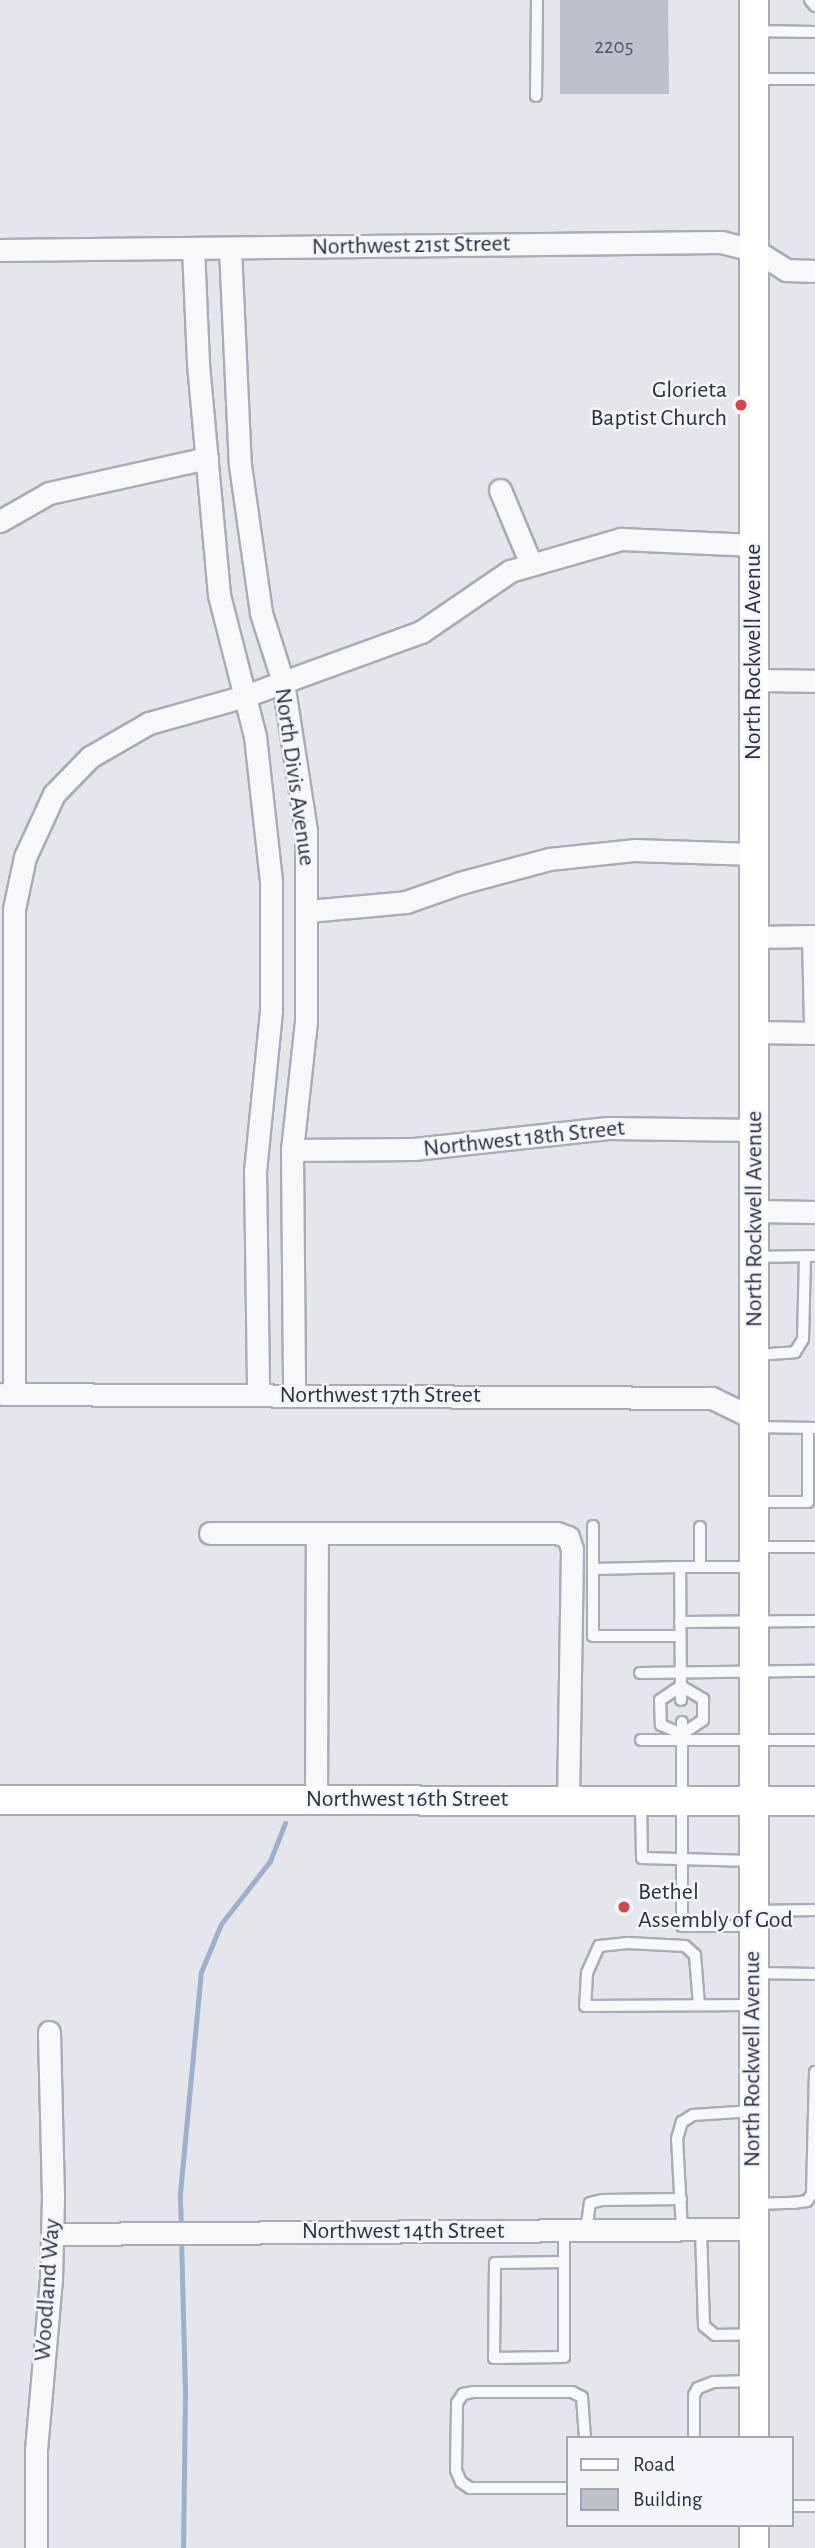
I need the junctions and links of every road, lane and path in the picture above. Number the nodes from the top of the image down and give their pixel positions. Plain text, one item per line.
1 (537, 0) edge
2 (754, 0) edge
3 (810, 0) edge
4 (815, 6) edge
5 (754, 31) junction
6 (815, 32) edge
7 (754, 79) junction
8 (815, 79) edge
9 (536, 96) dead end
10 (193, 248) junction
11 (229, 248) junction
12 (0, 250) edge
13 (756, 251) junction
14 (815, 271) edge
15 (207, 458) junction
16 (500, 490) dead end
17 (0, 521) edge
18 (754, 545) junction
19 (531, 564) junction
20 (754, 680) junction
21 (815, 681) edge
22 (283, 682) junction
23 (246, 696) junction
24 (754, 855) junction
25 (308, 911) junction
26 (814, 936) edge
27 (754, 937) junction
28 (815, 1022) edge
29 (755, 1032) junction
30 (815, 1034) edge
31 (756, 1130) junction
32 (292, 1150) junction
33 (756, 1211) junction
34 (815, 1212) edge
35 (755, 1256) junction
36 (810, 1256) edge
37 (755, 1355) junction
38 (7, 1394) edge
39 (258, 1395) junction
40 (294, 1395) junction
41 (755, 1423) junction
42 (811, 1428) edge
43 (754, 1502) junction
44 (593, 1526) dead end
45 (700, 1527) dead end
46 (210, 1533) dead end
47 (317, 1533) junction
48 (815, 1547) edge
49 (754, 1557) junction
50 (680, 1567) junction
51 (700, 1567) junction
52 (593, 1569) junction
53 (753, 1621) junction
54 (815, 1621) edge
55 (680, 1622) junction
56 (680, 1636) junction
57 (753, 1671) junction
58 (815, 1671) edge
59 (681, 1672) junction
60 (640, 1673) dead end
61 (681, 1686) junction
62 (681, 1700) dead end
63 (682, 1722) dead end
64 (682, 1737) junction
65 (641, 1740) dead end
66 (752, 1740) junction
67 (815, 1740) edge
68 (0, 1800) edge
69 (316, 1800) junction
70 (568, 1800) junction
71 (641, 1801) junction
72 (682, 1801) junction
73 (751, 1801) junction
74 (815, 1801) edge
75 (682, 1859) junction
76 (752, 1861) junction
77 (815, 1910) edge
78 (752, 1918) junction
79 (752, 1973) junction
80 (815, 1974) edge
81 (699, 2005) junction
82 (753, 2005) junction
83 (49, 2032) dead end
84 (815, 2072) edge
85 (753, 2111) junction
86 (681, 2199) junction
87 (754, 2217) junction
88 (692, 2230) junction
89 (564, 2231) junction
90 (586, 2231) junction
91 (52, 2234) junction
92 (564, 2262) junction
93 (754, 2333) junction
94 (754, 2381) junction
95 (585, 2436) edge
96 (694, 2436) edge
97 (754, 2436) edge
98 (566, 2488) edge
99 (794, 2506) edge
100 (815, 2506) edge
101 (754, 2527) edge
102 (36, 2548) edge
103 (754, 2548) edge

1 - 9 lane
2 - 5 main road, North Rockwell Avenue
3 - 4 lane
5 - 6 lane
5 - 7 main road, North Rockwell Avenue
7 - 8 lane
7 - 13 main road, North Rockwell Avenue
10 - 11 street, Northwest 21st Street
10 - 12 street, Northwest 21st Street
10 - 15 street, North Divis Avenue
11 - 13 street, Northwest 21st Street
11 - 22 street, North Divis Avenue
13 - 14 street, Northwest 21st Street
13 - 18 main road, North Rockwell Avenue
15 - 17 street
15 - 23 street, North Divis Avenue
16 - 19 street
18 - 19 street
18 - 20 main road, North Rockwell Avenue
19 - 22 street
20 - 21 street
20 - 24 main road, North Rockwell Avenue
22 - 23 street
22 - 25 street, North Divis Avenue
23 - 38 street
23 - 39 street, North Divis Avenue
24 - 25 street
24 - 27 main road, North Rockwell Avenue
25 - 32 street, North Divis Avenue
26 - 27 street
26 - 28 street
27 - 29 main road, North Rockwell Avenue
29 - 30 street
29 - 31 main road, North Rockwell Avenue
31 - 32 street, Northwest 18th Street
31 - 33 main road, North Rockwell Avenue
32 - 40 street, North Divis Avenue
33 - 34 street
33 - 35 main road, North Rockwell Avenue
35 - 36 lane
35 - 37 main road, North Rockwell Avenue
36 - 37 lane
37 - 41 main road, North Rockwell Avenue
38 - 39 street, Northwest 17th Street
39 - 40 street, Northwest 17th Street
40 - 41 street, Northwest 17th Street
41 - 42 lane
41 - 43 main road, North Rockwell Avenue
42 - 43 lane
43 - 49 main road, North Rockwell Avenue
44 - 52 lane
45 - 51 lane
46 - 47 street
47 - 69 street
47 - 70 street
48 - 49 lane
49 - 51 lane
49 - 53 main road, North Rockwell Avenue
50 - 51 lane
50 - 52 lane
50 - 55 lane
52 - 56 lane
53 - 54 lane
53 - 55 lane
53 - 57 main road, North Rockwell Avenue
55 - 56 lane
56 - 59 lane
57 - 58 lane
57 - 59 lane
57 - 66 main road, North Rockwell Avenue
59 - 60 lane
59 - 61 lane
61 - 62 lane
61 - 64 lane
61 - 64 lane
63 - 64 lane
64 - 65 lane
64 - 66 lane
64 - 72 lane
66 - 67 lane
66 - 73 main road, North Rockwell Avenue
68 - 69 main road, Northwest 16th Street
69 - 70 main road, Northwest 16th Street
70 - 71 main road, Northwest 16th Street
71 - 72 main road, Northwest 16th Street
71 - 75 lane
72 - 73 main road, Northwest 16th Street
72 - 75 lane
73 - 74 main road, Northwest 16th Street
73 - 76 main road, North Rockwell Avenue
75 - 76 lane
75 - 78 lane
76 - 78 main road, North Rockwell Avenue
77 - 78 lane
78 - 79 main road, North Rockwell Avenue
79 - 80 lane
79 - 82 main road, North Rockwell Avenue
81 - 81 lane
81 - 82 lane
82 - 85 main road, North Rockwell Avenue
83 - 91 street, Woodland Way
84 - 87 lane
85 - 86 lane
85 - 87 main road, North Rockwell Avenue
86 - 88 lane
86 - 90 lane
87 - 88 street, Northwest 14th Street
87 - 93 main road, North Rockwell Avenue
88 - 90 street, Northwest 14th Street
88 - 93 lane
89 - 90 street, Northwest 14th Street
89 - 91 street, Northwest 14th Street
89 - 92 lane
91 - 102 street, Woodland Way
92 - 92 lane
93 - 94 main road, North Rockwell Avenue
94 - 96 lane
94 - 97 main road, North Rockwell Avenue
95 - 98 lane
99 - 100 lane
101 - 103 main road

